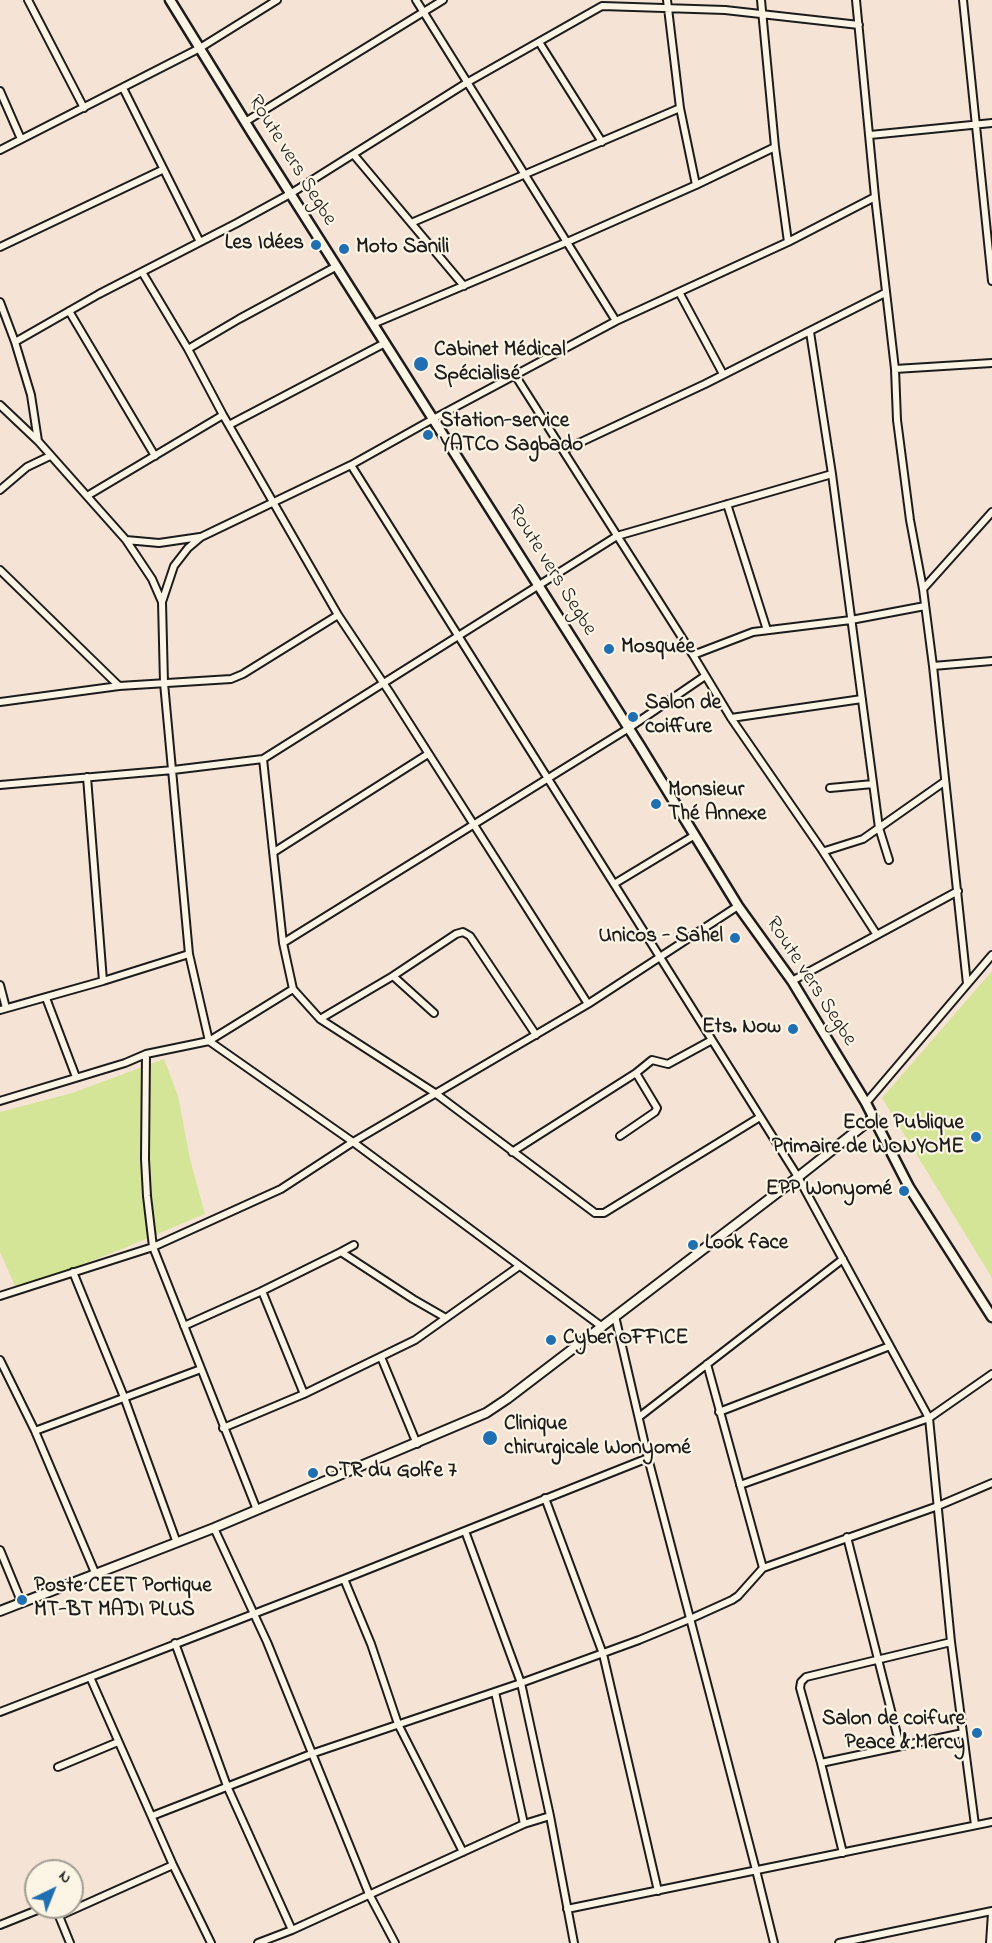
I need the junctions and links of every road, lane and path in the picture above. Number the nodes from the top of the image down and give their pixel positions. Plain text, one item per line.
1 (28, 0) edge
2 (170, 0) edge
3 (277, 0) edge
4 (416, 0) edge
5 (443, 0) edge
6 (667, 0) edge
7 (761, 0) edge
8 (856, 0) edge
9 (963, 0) edge
10 (668, 8) junction
11 (424, 13) junction
12 (762, 13) junction
13 (859, 25) junction
14 (538, 42) junction
15 (200, 48) junction
16 (468, 82) junction
17 (123, 88) junction
18 (0, 91) edge
19 (84, 108) junction
20 (680, 108) junction
21 (245, 122) junction
22 (992, 123) edge
23 (976, 125) junction
24 (870, 135) junction
25 (21, 139) junction
26 (602, 142) junction
27 (774, 147) junction
28 (0, 150) edge
29 (354, 155) junction
30 (162, 170) junction
31 (525, 175) junction
32 (696, 185) junction
33 (290, 194) junction
34 (875, 197) junction
35 (411, 223) junction
36 (990, 235) edge
37 (200, 242) junction
38 (567, 242) junction
39 (788, 242) junction
40 (0, 247) edge
41 (337, 266) junction
42 (142, 272) junction
43 (992, 281) edge
44 (464, 286) junction
45 (679, 292) junction
46 (885, 293) junction
47 (0, 302) edge
48 (69, 311) junction
49 (616, 321) junction
50 (373, 324) junction
51 (810, 332) junction
52 (15, 342) junction
53 (385, 343) junction
54 (188, 349) junction
55 (992, 363) edge
56 (895, 369) junction
57 (723, 374) junction
58 (515, 375) junction
59 (0, 405) edge
60 (223, 415) junction
61 (433, 418) junction
62 (229, 425) junction
63 (38, 441) junction
64 (564, 450) junction
65 (50, 456) junction
66 (155, 456) junction
67 (351, 465) junction
68 (832, 474) junction
69 (0, 490) edge
70 (87, 496) junction
71 (273, 502) junction
72 (728, 504) junction
73 (992, 512) edge
74 (616, 536) junction
75 (201, 537) junction
76 (126, 540) junction
77 (0, 570) edge
78 (539, 585) junction
79 (923, 589) junction
80 (162, 602) junction
81 (925, 606) junction
82 (338, 615) junction
83 (851, 620) junction
84 (767, 630) junction
85 (459, 637) junction
86 (693, 655) junction
87 (992, 661) edge
88 (933, 666) junction
89 (705, 676) junction
90 (384, 683) junction
91 (164, 684) junction
92 (119, 686) junction
93 (862, 699) junction
94 (0, 702) edge
95 (731, 718) junction
96 (629, 728) junction
97 (428, 754) junction
98 (263, 759) junction
99 (174, 770) junction
100 (87, 777) junction
101 (548, 780) junction
102 (945, 782) junction
103 (873, 784) junction
104 (0, 786) edge
105 (830, 788) dead end
106 (474, 825) junction
107 (879, 828) junction
108 (695, 835) junction
109 (822, 850) junction
110 (274, 852) junction
111 (889, 860) dead end
112 (614, 884) junction
113 (958, 891) junction
114 (738, 906) junction
115 (876, 935) junction
116 (283, 944) junction
117 (189, 954) junction
118 (992, 955) edge
119 (660, 957) junction
120 (393, 976) junction
121 (103, 981) junction
122 (792, 981) junction
123 (967, 984) junction
124 (0, 985) edge
125 (293, 990) junction
126 (46, 998) junction
127 (588, 1004) junction
128 (3, 1009) edge
129 (434, 1013) dead end
130 (320, 1019) junction
131 (536, 1035) junction
132 (712, 1040) junction
133 (209, 1041) junction
134 (146, 1054) junction
135 (636, 1072) junction
136 (76, 1077) junction
137 (435, 1093) junction
138 (0, 1101) edge
139 (866, 1103) junction
140 (760, 1117) junction
141 (874, 1117) junction
142 (620, 1137) dead end
143 (353, 1142) junction
144 (512, 1152) junction
145 (798, 1178) junction
146 (354, 1245) dead end
147 (153, 1247) junction
148 (341, 1252) junction
149 (843, 1259) junction
150 (518, 1267) junction
151 (73, 1272) junction
152 (262, 1291) junction
153 (0, 1296) edge
154 (615, 1316) junction
155 (992, 1317) edge
156 (446, 1318) junction
157 (184, 1326) junction
158 (601, 1326) junction
159 (891, 1346) junction
160 (381, 1357) junction
161 (0, 1360) edge
162 (707, 1364) junction
163 (201, 1369) junction
164 (992, 1374) edge
165 (304, 1394) junction
166 (124, 1397) junction
167 (719, 1412) junction
168 (639, 1417) junction
169 (929, 1418) junction
170 (223, 1428) junction
171 (35, 1431) junction
172 (417, 1443) junction
173 (648, 1458) junction
174 (992, 1484) edge
175 (740, 1485) junction
176 (545, 1498) junction
177 (938, 1506) junction
178 (257, 1510) junction
179 (214, 1528) junction
180 (465, 1531) junction
181 (847, 1537) junction
182 (177, 1543) junction
183 (0, 1550) edge
184 (763, 1568) junction
185 (96, 1575) junction
186 (344, 1579) junction
187 (21, 1601) junction
188 (0, 1611) edge
189 (255, 1612) junction
190 (690, 1619) junction
191 (951, 1642) junction
192 (175, 1643) junction
193 (603, 1654) junction
194 (878, 1660) junction
195 (90, 1677) junction
196 (521, 1683) junction
197 (495, 1692) junction
198 (0, 1712) edge
199 (398, 1724) junction
200 (963, 1733) junction
201 (118, 1742) junction
202 (900, 1746) junction
203 (311, 1754) junction
204 (821, 1763) junction
205 (58, 1767) dead end
206 (227, 1786) junction
207 (152, 1816) junction
208 (550, 1816) junction
209 (992, 1822) edge
210 (524, 1824) junction
211 (975, 1825) junction
212 (463, 1852) junction
213 (843, 1853) junction
214 (173, 1865) junction
215 (756, 1870) junction
216 (658, 1891) junction
217 (369, 1894) junction
218 (84, 1904) edge
219 (567, 1909) junction
220 (992, 1912) edge
221 (24, 1915) edge
222 (59, 1919) edge
223 (0, 1925) edge
224 (292, 1930) junction
225 (861, 1941) edge
226 (70, 1943) edge
227 (211, 1943) edge
228 (258, 1943) edge
229 (395, 1943) edge
230 (574, 1943) edge
231 (774, 1943) edge
232 (839, 1943) edge
233 (990, 1943) edge

1 - 19 street
2 - 15 main road, Route vers Segbe
3 - 15 street
4 - 11 street
5 - 11 street
6 - 10 street
7 - 12 street
8 - 13 street
9 - 23 street
10 - 12 street
10 - 14 street
10 - 20 street
11 - 16 street
11 - 21 street
12 - 13 street
12 - 27 street
13 - 24 street
14 - 16 street
14 - 26 street
15 - 17 street
15 - 21 main road, Route vers Segbe
16 - 29 street
16 - 31 street
17 - 19 street
17 - 30 street
18 - 25 street
19 - 25 street
20 - 26 street
20 - 32 street
21 - 33 main road, Route vers Segbe
22 - 23 street
23 - 24 street
23 - 36 street
24 - 34 street
25 - 28 street
26 - 31 street
27 - 32 street
27 - 39 street
29 - 33 street
29 - 35 street
30 - 37 street
30 - 40 street
31 - 35 street
31 - 38 street
32 - 38 street
33 - 37 street
33 - 41 main road, Route vers Segbe
34 - 39 street
34 - 46 street
35 - 44 street
36 - 43 street
37 - 42 street
38 - 44 street
38 - 49 street
39 - 45 street
41 - 50 main road, Route vers Segbe
41 - 54 street
42 - 48 street
42 - 54 street
44 - 50 street
45 - 49 street
45 - 57 street
46 - 51 street
46 - 56 street
47 - 52 street
48 - 52 street
48 - 66 street
49 - 58 street
50 - 53 main road, Route vers Segbe
51 - 57 street
51 - 68 street
52 - 63 street
53 - 61 main road, Route vers Segbe
53 - 62 street
54 - 60 street
55 - 56 street
56 - 79 street
57 - 64 street
58 - 61 street
58 - 64 street
59 - 63 street
60 - 62 street
60 - 66 street
61 - 67 street
61 - 78 main road, Route vers Segbe
62 - 71 street
63 - 65 street
64 - 74 street
65 - 69 street
65 - 70 street
66 - 70 street
67 - 71 street
67 - 85 street
68 - 72 street
68 - 83 street
70 - 76 street
71 - 75 street
71 - 82 street
72 - 74 street
72 - 84 street
73 - 79 street
74 - 78 street
74 - 86 street
75 - 76 street
75 - 80 street
76 - 80 street
77 - 92 street
78 - 85 street
78 - 96 main road, Route vers Segbe
79 - 81 street
80 - 91 street
81 - 83 street
81 - 88 street
82 - 90 street
82 - 91 street
83 - 84 street
83 - 93 street
84 - 86 street
85 - 90 street
85 - 101 street
86 - 89 street
87 - 88 street
88 - 102 street
89 - 95 street
89 - 96 street
90 - 97 street
90 - 98 street
91 - 92 street
91 - 99 street
92 - 94 street
93 - 95 street
93 - 103 street
95 - 109 street
96 - 101 street
96 - 108 main road, Route vers Segbe
97 - 106 street
97 - 110 street
98 - 99 street
98 - 110 street
99 - 100 street
99 - 117 street
100 - 104 street
100 - 121 street
101 - 106 street
101 - 112 street
102 - 107 street
102 - 113 street
103 - 105 street
103 - 107 street
106 - 116 street
106 - 127 street
107 - 109 street
107 - 111 street
108 - 112 street
108 - 114 main road, Route vers Segbe
109 - 115 street
110 - 116 street
112 - 119 street
113 - 115 street
113 - 123 street
114 - 119 street
114 - 122 main road, Route vers Segbe
115 - 122 street
116 - 125 street
117 - 121 street
117 - 133 street
118 - 123 street
119 - 127 street
119 - 132 street
120 - 129 street
120 - 130 street
120 - 131 street
121 - 126 street
122 - 139 main road, Route vers Segbe
123 - 139 street
124 - 128 street
125 - 130 street
125 - 133 street
126 - 128 street
126 - 136 street
127 - 131 street
130 - 137 street
131 - 137 street
132 - 135 street
132 - 140 street
133 - 134 street
133 - 143 street
134 - 136 street
134 - 147 street
135 - 142 street
135 - 144 street
136 - 138 street
137 - 143 street
137 - 144 street
139 - 141 main road, Route vers Segbe
140 - 144 street
140 - 145 street
141 - 145 street
141 - 155 main road, Route vers Segbe
143 - 147 street
143 - 150 street
145 - 149 street
145 - 154 street
146 - 148 street
147 - 151 street
147 - 157 street
148 - 152 street
148 - 156 street
149 - 159 street
149 - 162 street
150 - 156 street
150 - 158 street
151 - 153 street
151 - 166 street
152 - 157 street
152 - 165 street
154 - 158 street
154 - 168 street
156 - 160 street
157 - 163 street
158 - 172 street
159 - 167 street
159 - 169 street
160 - 165 street
160 - 172 street
161 - 171 street
162 - 167 street
162 - 168 street
163 - 166 street
163 - 170 street
164 - 169 street
165 - 170 street
166 - 171 street
166 - 182 street
167 - 175 street
168 - 173 street
169 - 175 street
169 - 177 street
170 - 178 street
171 - 185 street
172 - 178 street
173 - 176 street
173 - 190 street
174 - 177 street
175 - 184 street
176 - 180 street
176 - 193 street
177 - 181 street
177 - 191 street
178 - 179 street
179 - 182 street
179 - 189 street
180 - 186 street
180 - 196 street
181 - 184 street
181 - 194 street
182 - 185 street
183 - 187 street
184 - 190 street
185 - 187 street
186 - 189 street
186 - 199 street
187 - 188 street
189 - 192 street
189 - 203 street
190 - 193 street
190 - 215 street
191 - 194 street
191 - 200 street
192 - 195 street
192 - 206 street
193 - 196 street
193 - 216 street
194 - 202 street
194 - 204 street
195 - 198 street
195 - 201 street
196 - 197 street
196 - 208 street
197 - 199 street
197 - 210 street
199 - 203 street
199 - 212 street
200 - 202 street
200 - 211 street
201 - 205 street
201 - 207 street
202 - 204 street
203 - 206 street
203 - 217 street
204 - 213 street
206 - 207 street
206 - 224 street
207 - 214 street
208 - 210 street
208 - 219 street
209 - 211 street
210 - 212 street
211 - 213 street
212 - 217 street
213 - 215 street
214 - 218 street
214 - 227 street
215 - 216 street
215 - 231 street
216 - 219 street
217 - 224 street
217 - 229 street
219 - 230 street
220 - 225 street
220 - 233 street
221 - 223 street
222 - 226 street
224 - 228 street
225 - 232 street

